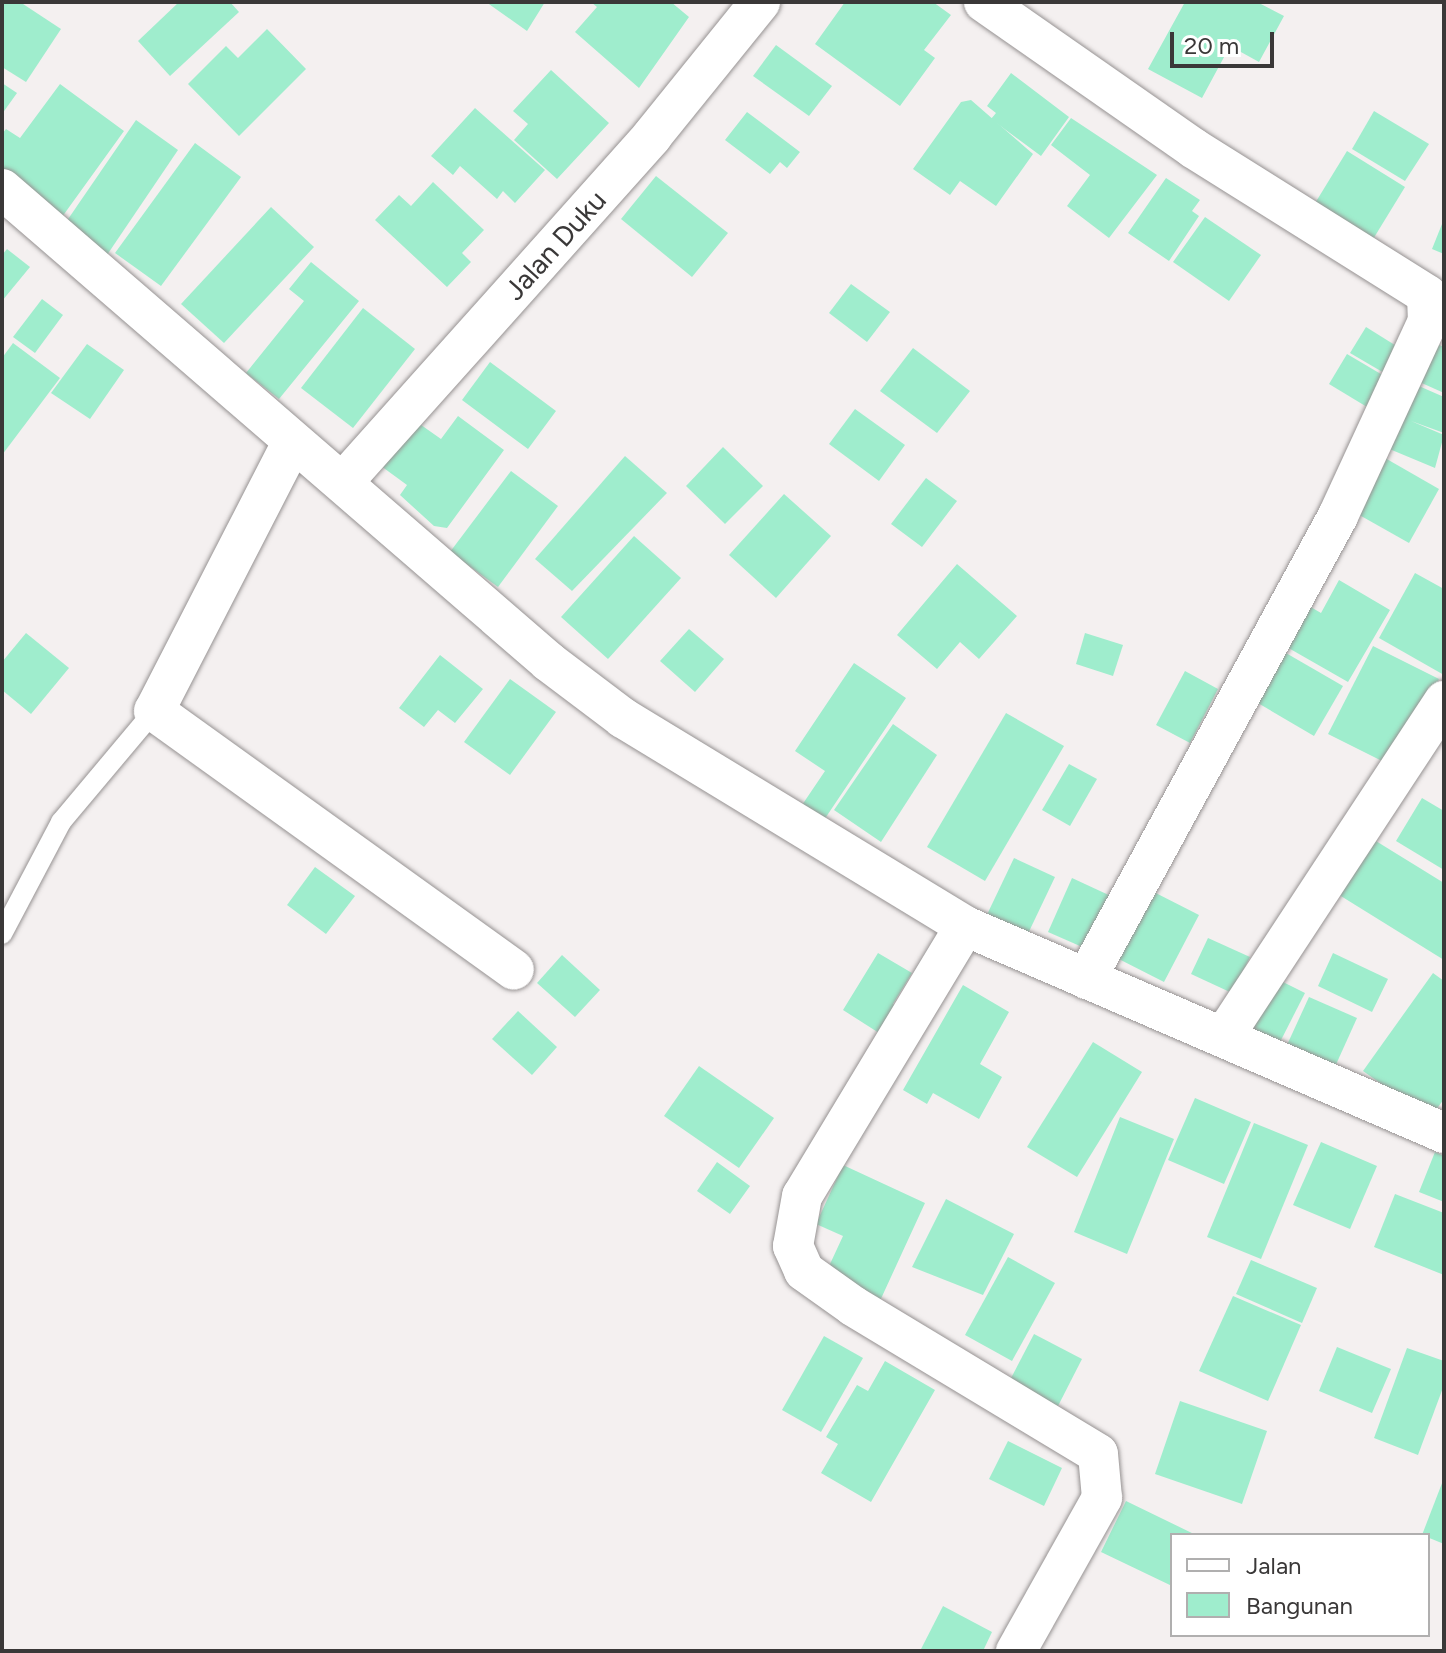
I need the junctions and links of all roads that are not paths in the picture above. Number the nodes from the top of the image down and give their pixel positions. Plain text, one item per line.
1 (760, 2) edge
2 (984, 2) edge
3 (2, 189) edge
4 (292, 443) junction
5 (343, 482) junction
6 (1443, 706) edge
7 (154, 711) junction
8 (965, 926) junction
9 (2, 934) edge
10 (514, 970) dead end
11 (1086, 979) junction
12 (1224, 1036) junction
13 (1444, 1133) edge
14 (1016, 1651) edge

1 - 5 street, Jalan Duku
2 - 11 street
3 - 4 street
4 - 5 street
4 - 7 street
5 - 8 street
6 - 12 street
7 - 9 lane
7 - 10 street
8 - 11 street
8 - 14 street
11 - 12 street
12 - 13 street

